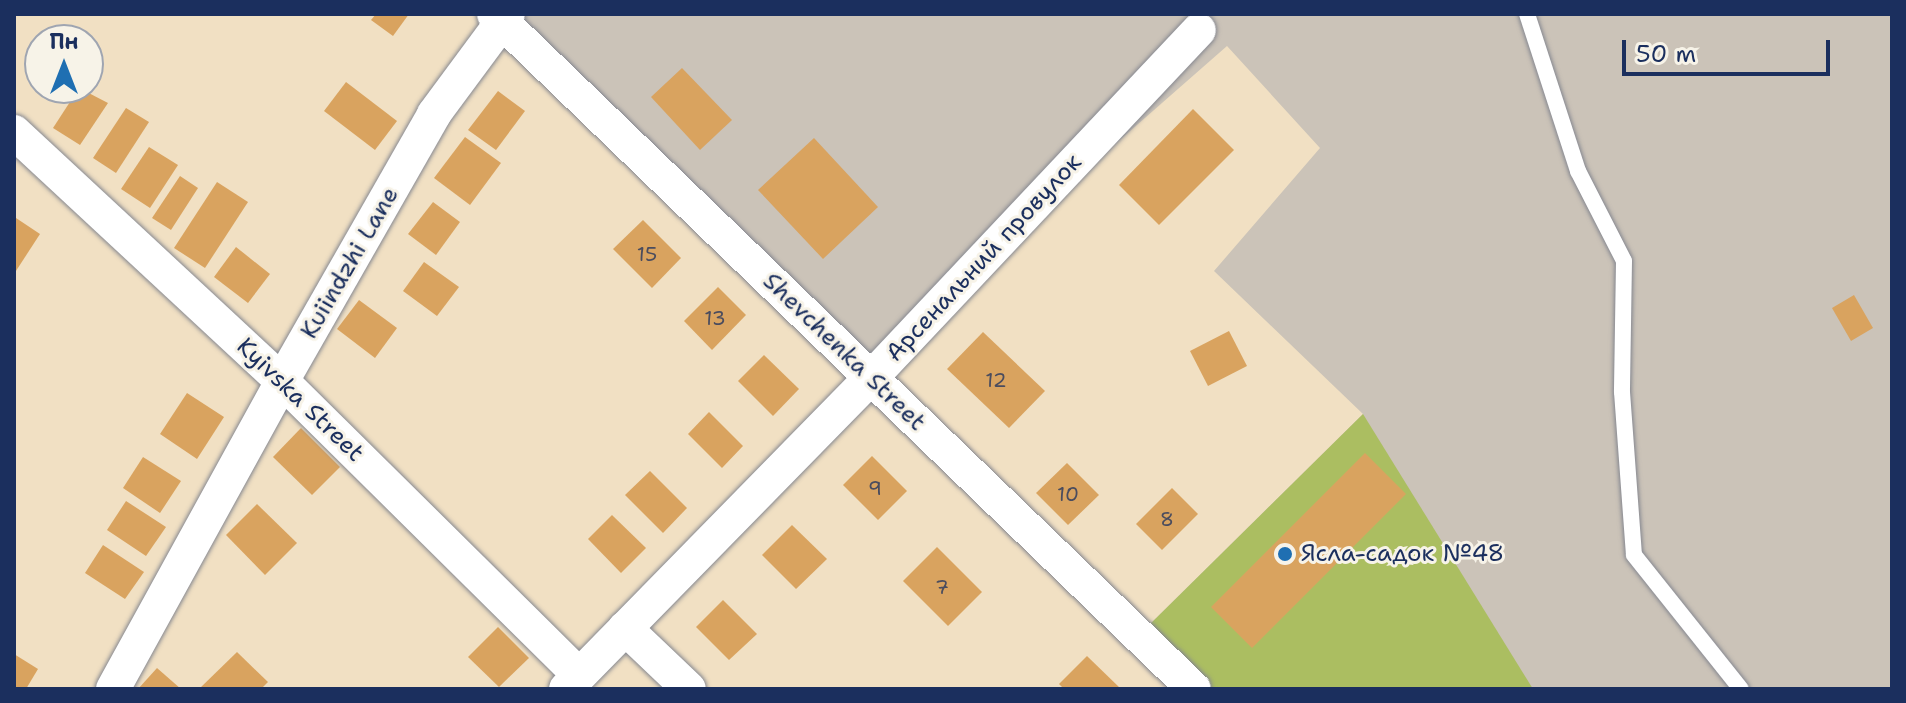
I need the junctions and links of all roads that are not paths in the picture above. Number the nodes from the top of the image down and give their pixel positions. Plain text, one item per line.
1 (1527, 14) edge
2 (501, 16) edge
3 (1199, 30) dead end
4 (14, 132) edge
5 (871, 378) junction
6 (282, 381) junction
7 (625, 628) junction
8 (572, 682) edge
9 (113, 689) edge
10 (689, 689) edge
11 (1194, 689) edge
12 (1741, 689) edge

1 - 12 lane
2 - 5 street, Shevchenka Street
2 - 6 street, Kuiindzhi Lane
3 - 5 street, Арсенальний провулок
4 - 6 street, Kyivska Street
5 - 7 street, Арсенальний провулок
5 - 11 street, Shevchenka Street
6 - 8 street, Kyivska Street
6 - 9 street, Kuiindzhi Lane
7 - 8 street, Арсенальний провулок
7 - 10 street

